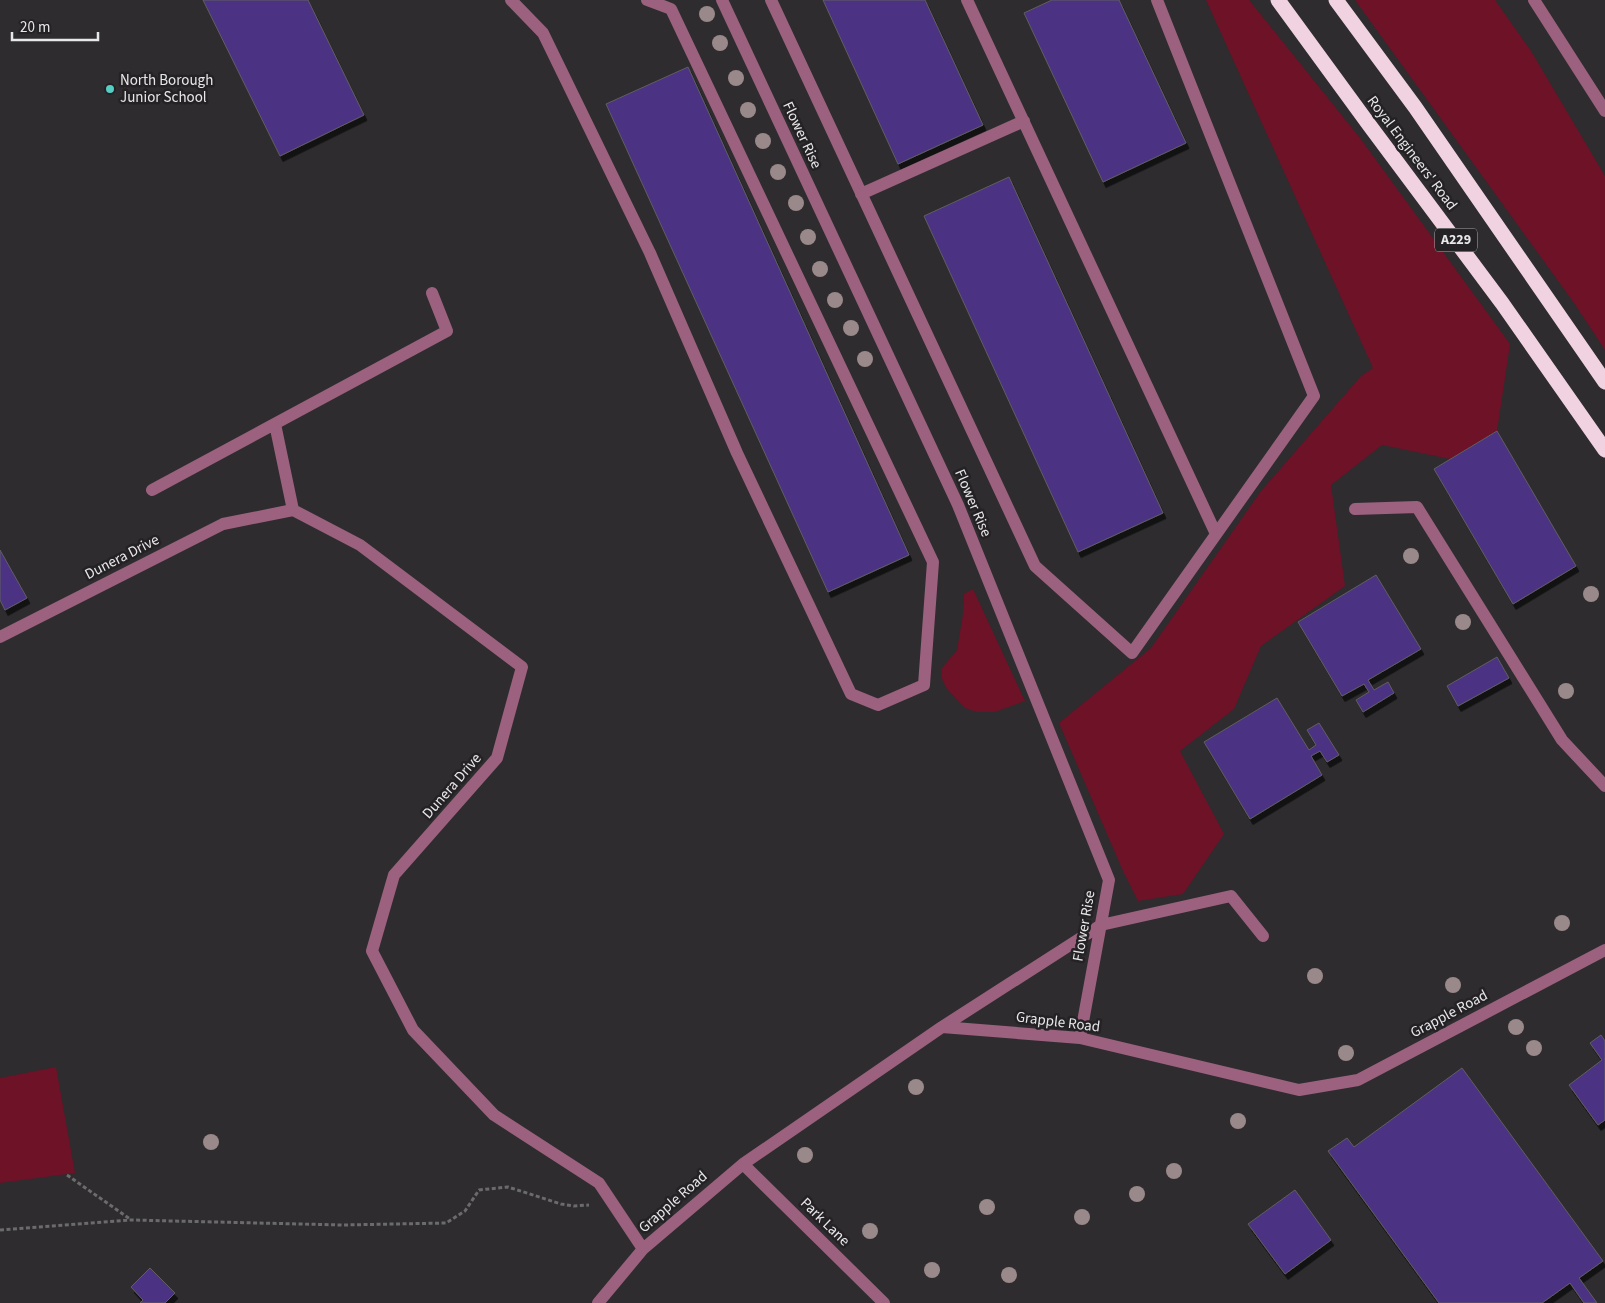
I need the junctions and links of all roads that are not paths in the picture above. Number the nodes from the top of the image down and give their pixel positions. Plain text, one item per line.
1 (511, 0) edge
2 (647, 0) edge
3 (722, 0) edge
4 (771, 0) edge
5 (967, 0) edge
6 (1157, 0) edge
7 (1278, 0) edge
8 (1336, 0) edge
9 (1534, 0) edge
10 (1605, 111) edge
11 (1024, 121) junction
12 (861, 194) junction
13 (432, 293) dead end
14 (1605, 382) edge
15 (275, 424) junction
16 (1605, 450) edge
17 (152, 490) dead end
18 (1355, 509) dead end
19 (293, 510) junction
20 (1216, 534) junction
21 (0, 637) edge
22 (1605, 786) edge
23 (1101, 924) junction
24 (1263, 936) dead end
25 (1605, 950) edge
26 (942, 1027) junction
27 (1080, 1038) junction
28 (743, 1164) junction
29 (643, 1249) junction
30 (598, 1303) edge
31 (884, 1303) edge

1 - 2 street
3 - 23 street, Flower Rise
4 - 12 street
5 - 11 street
6 - 20 street
7 - 16 highway, Royal Engineers' Road / A229
8 - 14 highway, Royal Engineers' Road / A229
9 - 10 street
11 - 12 street
11 - 20 street
12 - 20 street
13 - 15 street
15 - 17 street
15 - 19 street
18 - 22 street
19 - 21 street, Dunera Drive
19 - 29 street, Dunera Drive
23 - 24 street
23 - 26 street
23 - 27 street, Flower Rise
25 - 27 street, Grapple Road
26 - 27 street, Grapple Road
26 - 28 street, Grapple Road
28 - 29 street, Grapple Road
28 - 31 street, Park Lane
29 - 30 street, Grapple Road

